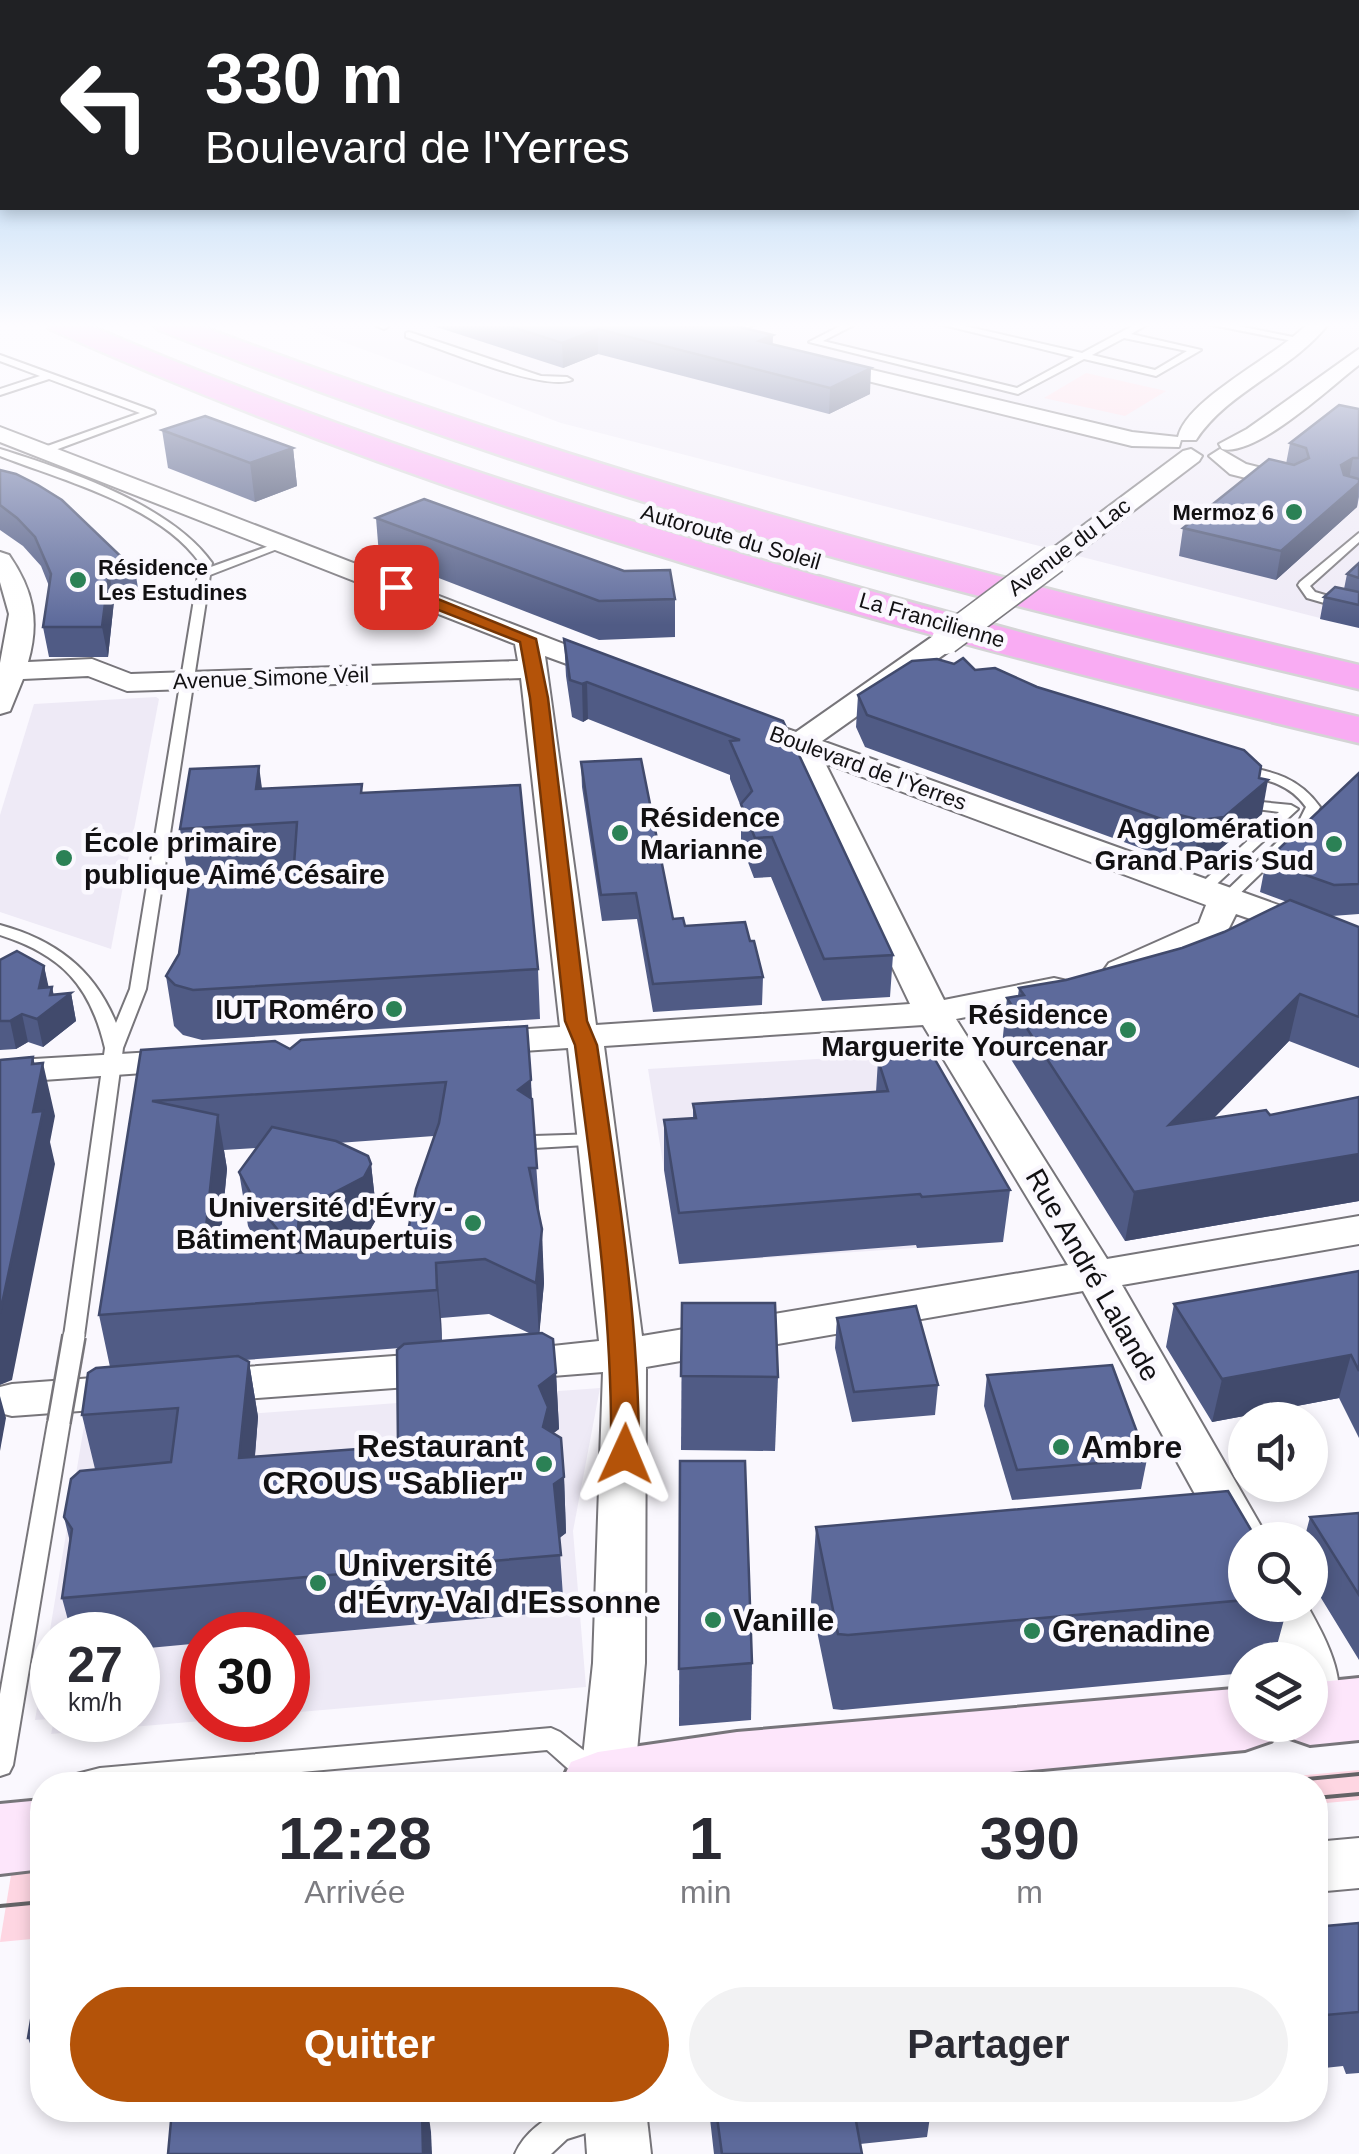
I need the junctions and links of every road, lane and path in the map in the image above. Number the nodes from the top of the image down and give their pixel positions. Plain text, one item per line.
1 (126, 424) edge
2 (308, 424) edge
3 (376, 424) edge
4 (444, 424) edge
5 (514, 424) edge
6 (1066, 424) edge
7 (1194, 424) edge
8 (1266, 424) edge
9 (0, 434) edge
10 (1184, 444) junction
11 (43, 450) junction
12 (1225, 450) junction
13 (0, 452) edge
14 (1290, 482) edge
15 (1359, 536) edge
16 (284, 544) junction
17 (0, 560) edge
18 (1037, 562) junction
19 (208, 572) junction
20 (1359, 609) edge
21 (528, 639) junction
22 (1359, 642) edge
23 (1359, 656) edge
24 (535, 669) junction
25 (5, 671) edge
26 (1359, 676) edge
27 (189, 681) junction
28 (635, 682) edge
29 (1166, 685) junction
30 (1359, 703) edge
31 (0, 705) edge
32 (720, 713) edge
33 (1359, 730) edge
34 (1359, 742) edge
35 (800, 743) junction
36 (1218, 766) edge
37 (1238, 783) edge
38 (1261, 806) edge
39 (1290, 809) junction
40 (1213, 895) junction
41 (1290, 923) junction
42 (1342, 929) edge
43 (0, 930) edge
44 (1359, 947) edge
45 (1359, 962) edge
46 (934, 1013) junction
47 (579, 1029) junction
48 (436, 1045) edge
49 (112, 1056) junction
50 (226, 1058) edge
51 (0, 1072) edge
52 (599, 1140) junction
53 (534, 1142) edge
54 (1359, 1230) edge
55 (1082, 1279) junction
56 (624, 1356) junction
57 (12, 1400) dead end
58 (73, 1408) junction
59 (1233, 1522) edge
60 (1228, 1721) edge
61 (0, 1765) edge
62 (179, 1772) edge
63 (589, 1772) edge
64 (606, 1772) edge
65 (691, 1772) edge
66 (30, 1836) edge
67 (0, 1838) edge
68 (1359, 1863) edge
69 (1328, 1866) edge
70 (579, 2122) edge
71 (616, 2122) edge
72 (530, 2154) edge
73 (618, 2154) edge

1 - 11 lane
2 - 29 highway, La Francilienne
3 - 30 highway, Autoroute du Soleil
4 - 26 highway, Autoroute du Soleil
5 - 18 highway
6 - 10 street
7 - 10 street, Avenue du Lac
8 - 12 street
9 - 11 street
10 - 12 street
10 - 18 street, Avenue du Lac
11 - 16 street
12 - 14 street
13 - 19 lane
15 - 20 lane
16 - 19 lane
16 - 21 street
17 - 25 street
18 - 22 highway
18 - 23 highway
18 - 35 street, Avenue du Lac, bridge
19 - 27 lane
21 - 24 street
21 - 28 street
24 - 27 street, Avenue Simone Veil
24 - 47 street
25 - 27 street, Avenue Simone Veil
25 - 31 street
27 - 49 lane
29 - 33 highway, La Francilienne
29 - 34 highway
32 - 35 street, Boulevard de l'Yerres
35 - 40 street, Boulevard de l'Yerres
35 - 46 street, Rue André Lalande
36 - 40 lane
37 - 39 lane
38 - 39 lane
39 - 40 lane
40 - 41 street, Boulevard de l'Yerres
40 - 46 street
41 - 42 street, Boulevard de l'Yerres
41 - 45 street, Boulevard de l'Yerres
42 - 44 street, Boulevard de l'Yerres
43 - 49 lane
46 - 47 street
46 - 55 street, Rue André Lalande
47 - 48 street
47 - 52 street
49 - 50 street
49 - 51 street
49 - 58 lane, bridge
52 - 53 lane
52 - 56 street
54 - 55 street
55 - 56 street
55 - 59 street, Rue André Lalande
56 - 58 street
56 - 64 street
57 - 58 street
58 - 61 lane
60 - 65 main road
62 - 63 lane
66 - 67 main road
68 - 69 street
70 - 72 lane
71 - 73 street

